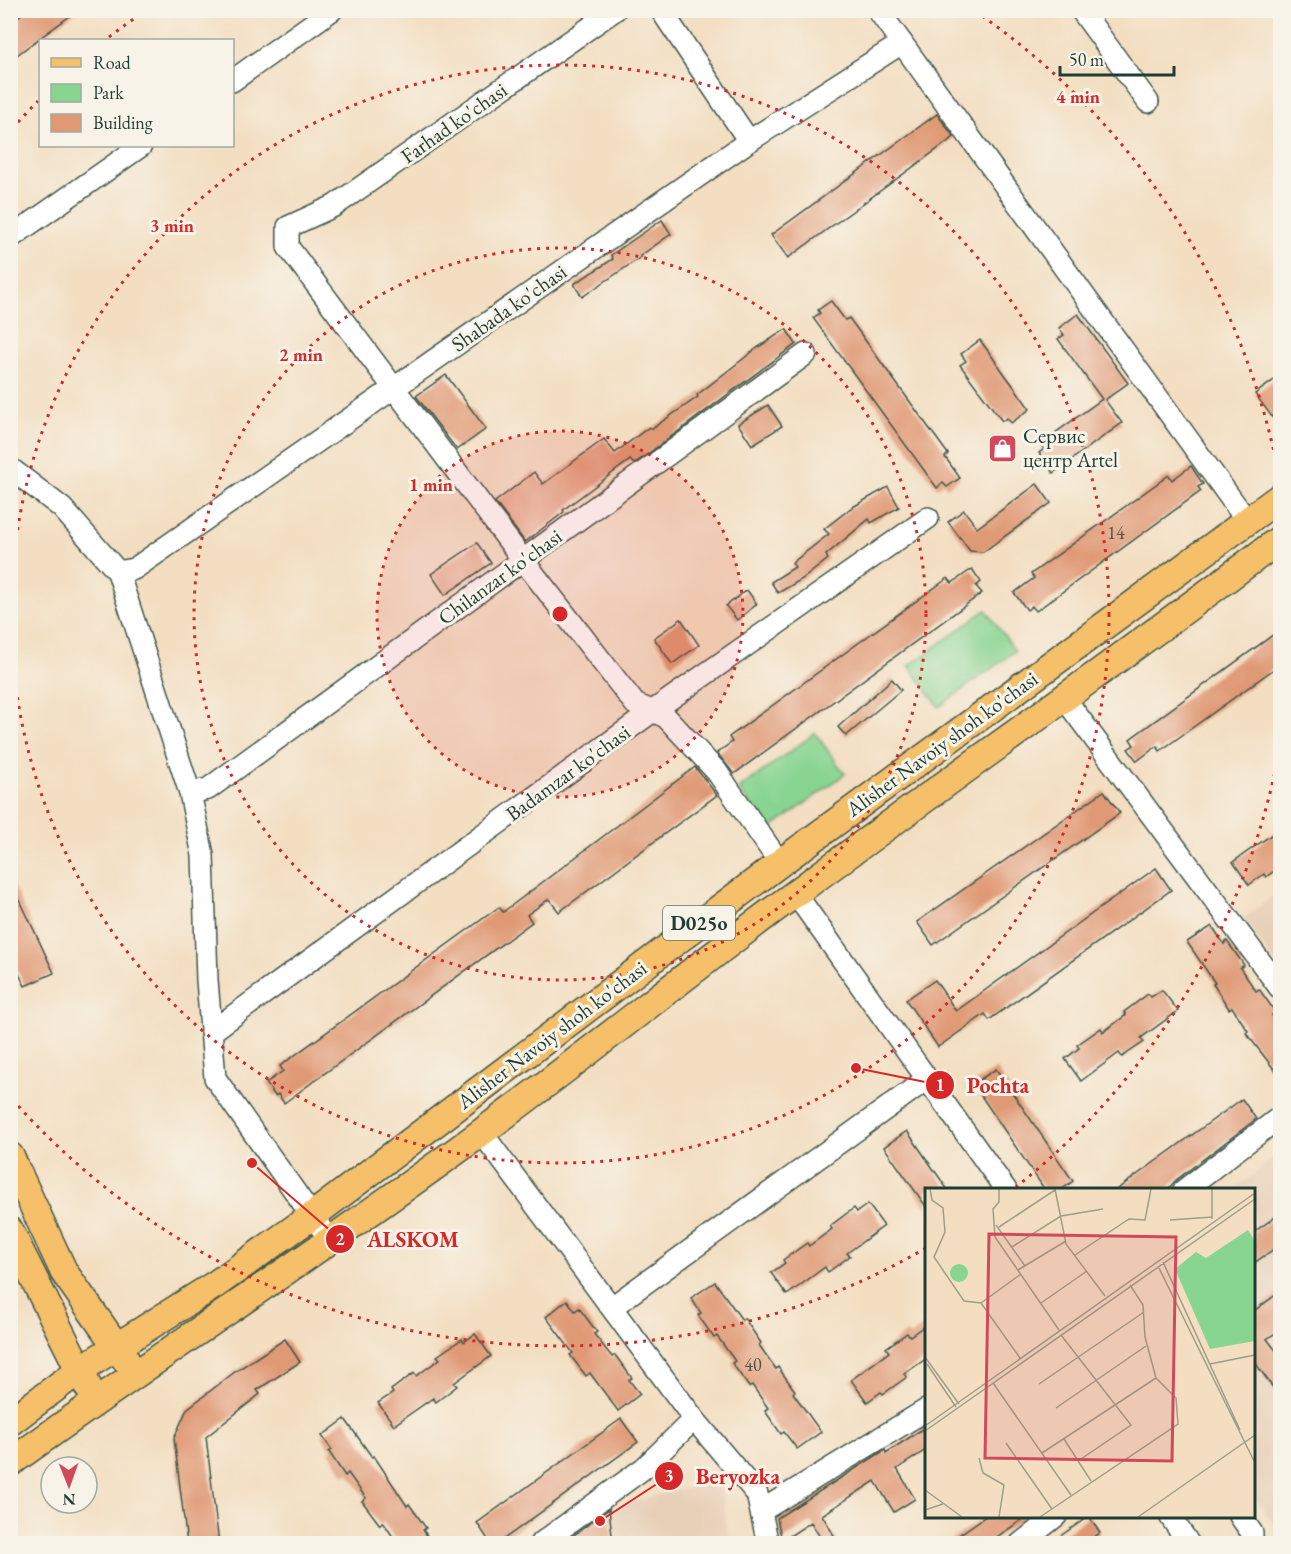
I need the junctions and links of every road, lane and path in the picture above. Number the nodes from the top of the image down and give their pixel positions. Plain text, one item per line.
1 (332, 10) edge
2 (615, 10) edge
3 (661, 10) edge
4 (878, 10) edge
5 (1081, 10) edge
6 (902, 43) junction
7 (234, 80) edge
8 (1148, 102) dead end
9 (749, 141) junction
10 (140, 147) edge
11 (10, 238) edge
12 (806, 354) dead end
13 (394, 388) junction
14 (10, 468) edge
15 (1281, 497) edge
16 (928, 518) dead end
17 (1247, 521) junction
18 (1281, 539) edge
19 (523, 560) junction
20 (118, 572) junction
21 (1065, 699) junction
22 (653, 711) junction
23 (190, 793) junction
24 (780, 862) junction
25 (795, 893) junction
26 (1281, 988) edge
27 (211, 1032) junction
28 (927, 1079) junction
29 (1281, 1117) edge
30 (482, 1133) junction
31 (10, 1156) edge
32 (1005, 1188) edge
33 (1187, 1188) edge
34 (312, 1216) junction
35 (10, 1231) edge
36 (331, 1240) junction
37 (612, 1307) junction
38 (116, 1346) junction
39 (78, 1371) junction
40 (135, 1373) junction
41 (96, 1401) junction
42 (925, 1411) edge
43 (694, 1419) junction
44 (10, 1422) edge
45 (10, 1463) edge
46 (761, 1511) junction
47 (1053, 1518) edge
48 (1171, 1518) edge
49 (1241, 1518) edge
50 (540, 1544) edge
51 (768, 1544) edge
52 (1020, 1544) edge
53 (1189, 1544) edge
54 (1252, 1544) edge

1 - 7 street
2 - 13 street, Farhad ko'chasi
3 - 9 street
4 - 6 street
5 - 8 street
6 - 9 street, Shabada ko'chasi
6 - 17 street
9 - 13 street, Shabada ko'chasi
10 - 11 street
12 - 19 street, Chilanzar ko'chasi
13 - 19 street
13 - 20 street, Shabada ko'chasi
14 - 20 street
15 - 17 main road, Alisher Navoiy shoh ko'chasi / D025o
16 - 22 street, Badamzar ko'chasi
17 - 24 main road, Alisher Navoiy shoh ko'chasi / D025o
18 - 21 main road, Alisher Navoiy shoh ko'chasi / D025o
19 - 22 street
19 - 23 street, Chilanzar ko'chasi
20 - 23 street
21 - 25 main road, Alisher Navoiy shoh ko'chasi / D025o
21 - 26 street
22 - 24 street
22 - 27 street, Badamzar ko'chasi
23 - 27 street
24 - 34 main road, Alisher Navoiy shoh ko'chasi / D025o
25 - 28 street
25 - 30 main road, Alisher Navoiy shoh ko'chasi / D025o
27 - 34 street
28 - 32 street
28 - 37 street
29 - 33 street
30 - 36 main road, Alisher Navoiy shoh ko'chasi / D025o
30 - 37 street
31 - 38 main road
34 - 36 street
34 - 38 main road, Alisher Navoiy shoh ko'chasi / D025o
35 - 39 main road
36 - 40 main road, Alisher Navoiy shoh ko'chasi / D025o
37 - 43 street
38 - 39 main road, Alisher Navoiy shoh ko'chasi / D025o
38 - 40 main road
39 - 41 main road
39 - 44 main road, Alisher Navoiy shoh ko'chasi
40 - 41 main road, Alisher Navoiy shoh ko'chasi / D025o
41 - 45 main road, Alisher Navoiy shoh ko'chasi
42 - 46 street
43 - 46 street
43 - 50 street
46 - 51 street
47 - 52 street
48 - 53 street
49 - 54 street

